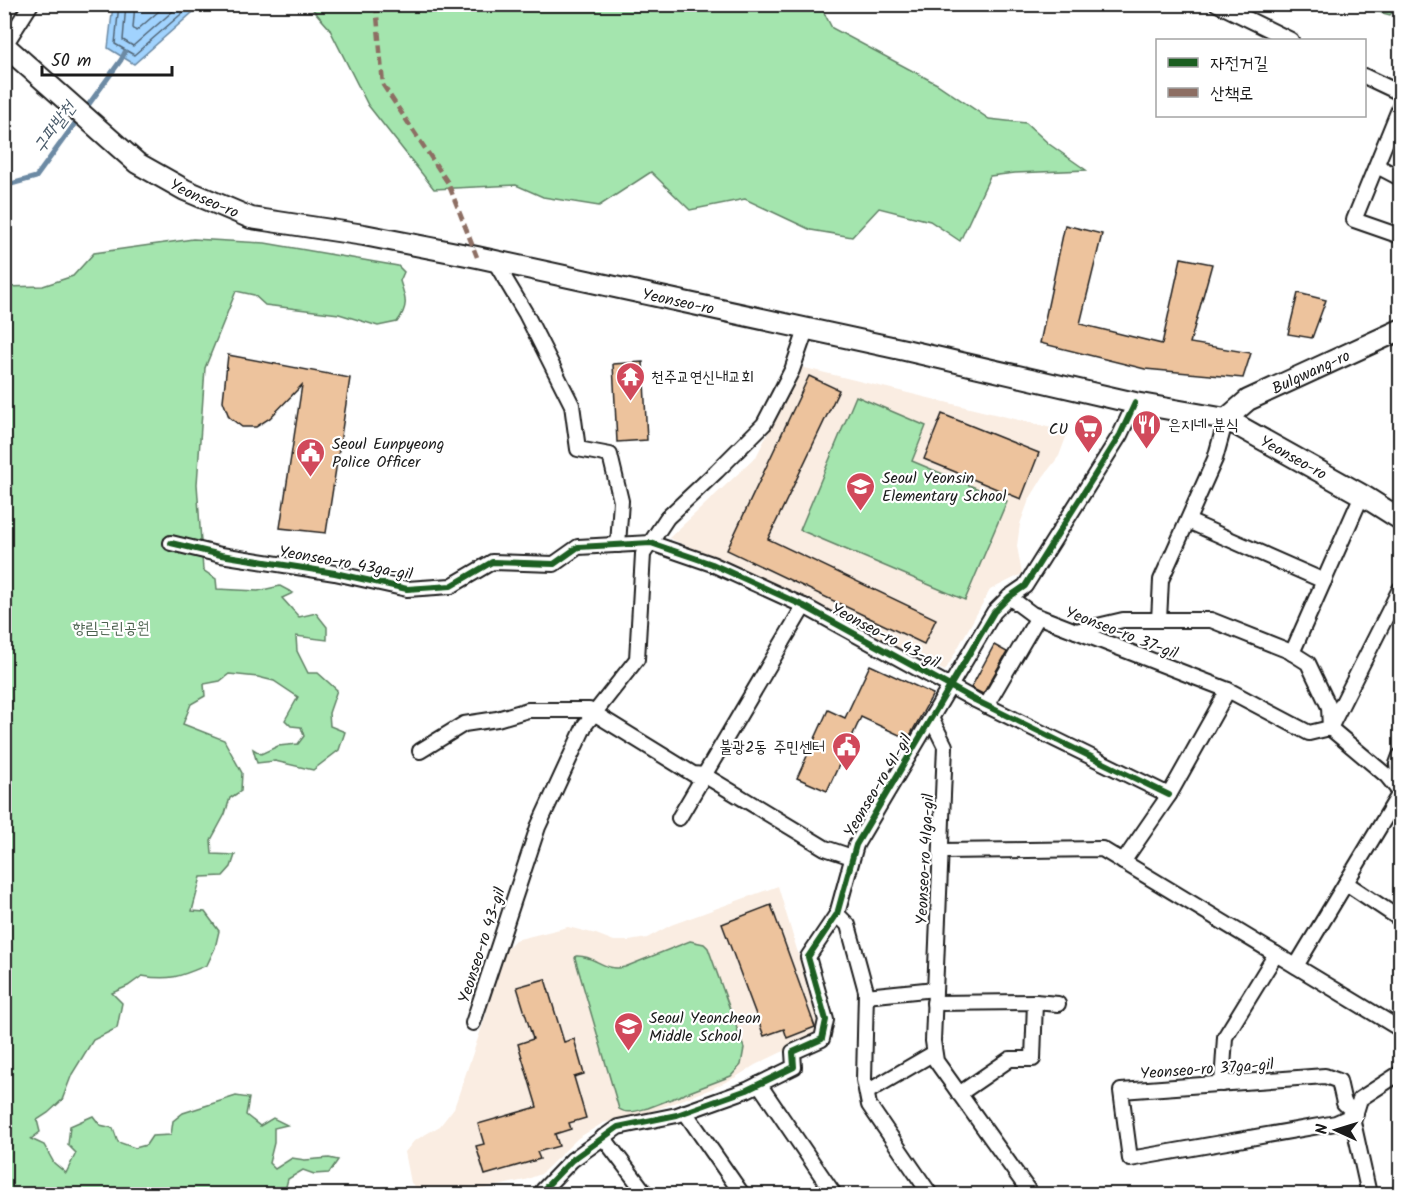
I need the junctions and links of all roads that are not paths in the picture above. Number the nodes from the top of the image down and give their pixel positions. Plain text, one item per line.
1 (31, 4) edge
2 (1217, 4) edge
3 (1289, 39) edge
4 (5, 45) edge
5 (1366, 76) edge
6 (1401, 93) edge
7 (1401, 107) edge
8 (1377, 166) junction
9 (1401, 178) edge
10 (1401, 237) edge
11 (495, 262) junction
12 (806, 330) junction
13 (1401, 330) edge
14 (1135, 403) junction
15 (1226, 419) junction
16 (1362, 495) junction
17 (1401, 519) edge
18 (1188, 521) junction
19 (171, 543) dead end
20 (651, 543) junction
21 (618, 545) junction
22 (1324, 581) junction
23 (1401, 589) edge
24 (1009, 597) junction
25 (804, 606) junction
26 (1038, 617) junction
27 (1159, 620) junction
28 (1076, 631) junction
29 (1292, 652) junction
30 (951, 686) junction
31 (1228, 690) junction
32 (986, 706) junction
33 (595, 714) junction
34 (932, 720) junction
35 (1330, 728) junction
36 (420, 751) dead end
37 (1401, 756) edge
38 (704, 775) junction
39 (1401, 792) edge
40 (1169, 795) junction
41 (679, 818) dead end
42 (941, 851) junction
43 (852, 857) junction
44 (1124, 862) junction
45 (1346, 883) junction
46 (837, 914) junction
47 (1401, 919) edge
48 (1276, 954) junction
49 (1296, 966) junction
50 (866, 996) junction
51 (934, 996) junction
52 (1035, 1002) junction
53 (1058, 1004) dead end
54 (472, 1023) dead end
55 (1401, 1029) edge
56 (934, 1053) junction
57 (1401, 1073) edge
58 (759, 1084) junction
59 (1222, 1084) junction
60 (867, 1092) junction
61 (959, 1094) junction
62 (685, 1112) junction
63 (1356, 1114) junction
64 (603, 1137) junction
65 (546, 1194) edge
66 (646, 1194) edge
67 (742, 1194) edge
68 (834, 1194) edge
69 (930, 1194) edge
70 (1031, 1194) edge
71 (1370, 1194) edge

1 - 4 street
2 - 3 street
4 - 11 main road, Yeonseo-ro
5 - 6 street
7 - 8 street
8 - 9 street
8 - 10 street
11 - 12 main road, Yeonseo-ro
11 - 21 street
12 - 14 main road, Yeonseo-ro
12 - 20 street, Yeonseo-ro 43-gil
13 - 15 main road, Bulgwang-ro
14 - 15 main road, Yeonseo-ro
14 - 24 street, Yeonseo-ro 41-gil
15 - 16 main road, Yeonseo-ro
15 - 18 street
16 - 17 main road, Yeonseo-ro
16 - 22 street
18 - 22 street
18 - 27 street
19 - 21 street, Yeonseo-ro 43ga-gil
20 - 21 street, Yeonseo-ro 43ga-gil
20 - 25 street, Yeonseo-ro 43-gil
20 - 33 street, Yeonseo-ro 43-gil
22 - 29 street
23 - 35 street
24 - 26 street, Yeonseo-ro 37-gil
24 - 30 street, Yeonseo-ro 41-gil
25 - 30 street, Yeonseo-ro 43-gil
25 - 38 street
26 - 28 street, Yeonseo-ro 37-gil
26 - 32 street
27 - 28 street, Yeonseo-ro 37-gil
27 - 29 street, Yeonseo-ro 37-gil
28 - 31 street, Yeonseo-ro 37-gil
29 - 35 street, Yeonseo-ro 37-gil
30 - 32 street, Yeonseo-ro 43-gil
30 - 34 street, Yeonseo-ro 41-gil
31 - 35 street, Yeonseo-ro 37-gil
31 - 40 street
32 - 40 street, Yeonseo-ro 43-gil
33 - 36 street
33 - 38 street
33 - 54 street, Yeonseo-ro 43-gil
34 - 42 street, Yeonseo-ro 41ga-gil
34 - 43 street, Yeonseo-ro 41-gil
35 - 39 street
37 - 39 street
38 - 41 street
38 - 43 street, Yeonseo-ro 41-gil
39 - 45 street
40 - 44 street
42 - 44 street
42 - 51 street, Yeonseo-ro 41ga-gil
43 - 46 street, Yeonseo-ro 41-gil
44 - 48 street
45 - 47 street
45 - 49 street
46 - 50 street
46 - 58 street, Yeonseo-ro 41-gil
48 - 49 street
48 - 59 street
49 - 55 street
50 - 51 street
50 - 60 street
51 - 52 street
51 - 56 street, Yeonseo-ro 41ga-gil
52 - 53 street
52 - 61 street
56 - 60 street
56 - 61 street, Yeonseo-ro 41ga-gil
57 - 63 street
58 - 62 street, Yeonseo-ro 41-gil
58 - 68 street
59 - 63 street, Yeonseo-ro 37ga-gil
59 - 63 street, Yeonseo-ro 37ga-gil
60 - 69 street
61 - 70 street, Yeonseo-ro 41ga-gil
62 - 64 street, Yeonseo-ro 41-gil
62 - 67 street
63 - 71 street, Yeonseo-ro 37ga-gil
64 - 65 street, Yeonseo-ro 41-gil
64 - 66 street

